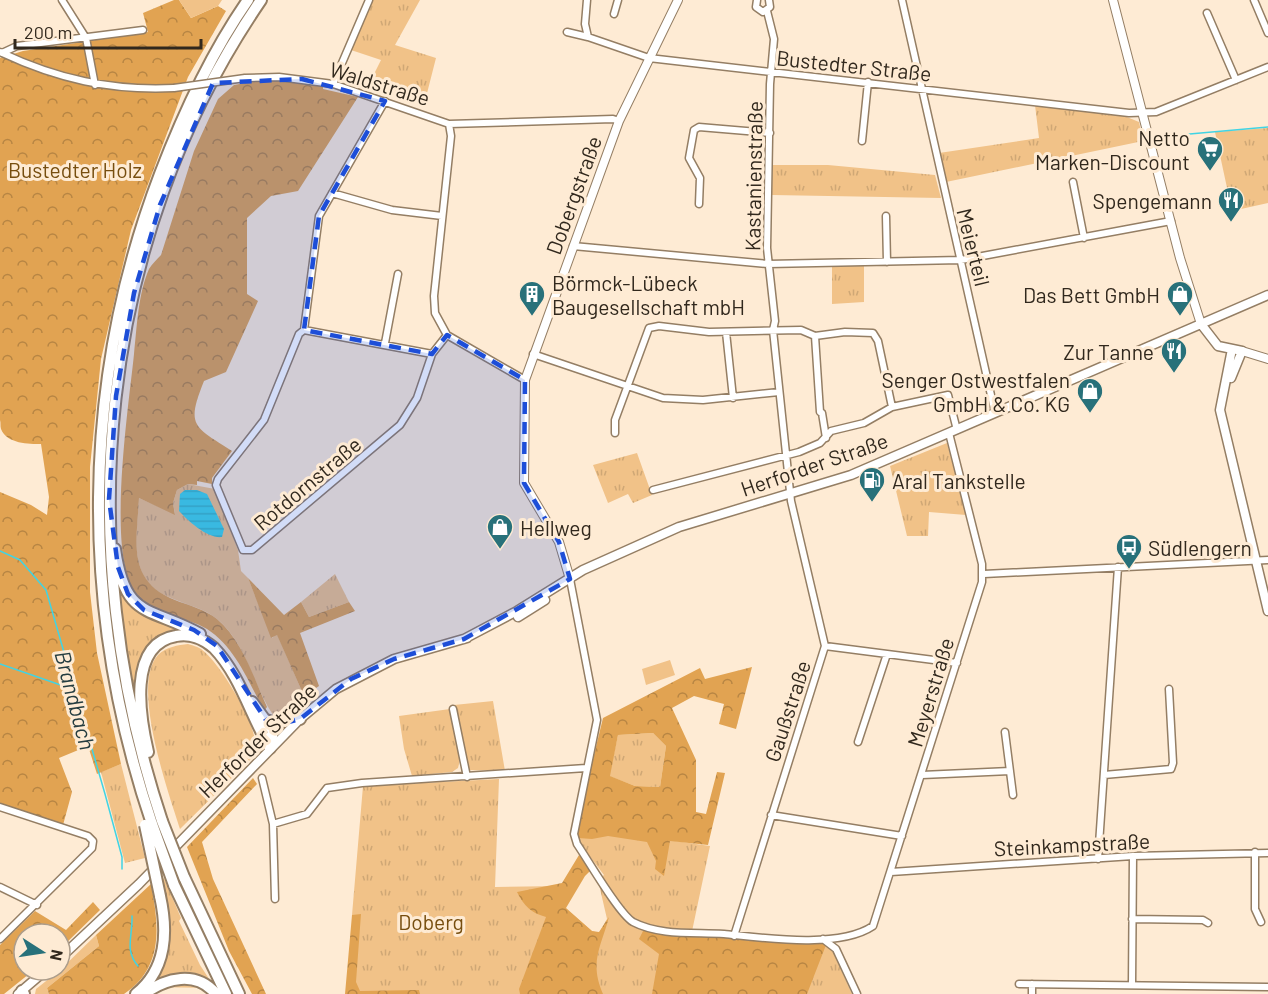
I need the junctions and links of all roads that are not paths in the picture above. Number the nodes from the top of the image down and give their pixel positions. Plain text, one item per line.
1 (62, 0) edge
2 (248, 0) edge
3 (261, 0) edge
4 (369, 0) edge
5 (587, 0) edge
6 (618, 0) edge
7 (678, 0) edge
8 (757, 0) edge
9 (769, 0) edge
10 (902, 0) edge
11 (1113, 0) edge
12 (1254, 0) edge
13 (767, 11) junction
14 (1207, 13) dead end
15 (614, 14) dead end
16 (143, 30) dead end
17 (567, 32) dead end
18 (1268, 33) edge
19 (588, 37) junction
20 (86, 38) junction
21 (1, 53) edge
22 (649, 58) junction
23 (1268, 67) edge
24 (771, 73) junction
25 (1236, 80) junction
26 (868, 82) junction
27 (333, 84) junction
28 (95, 85) junction
29 (921, 89) junction
30 (385, 100) junction
31 (1142, 113) junction
32 (619, 121) junction
33 (449, 124) junction
34 (770, 133) junction
35 (862, 141) dead end
36 (1073, 182) dead end
37 (332, 193) junction
38 (699, 204) dead end
39 (442, 216) junction
40 (886, 216) dead end
41 (1171, 222) junction
42 (1084, 238) junction
43 (573, 246) junction
44 (961, 260) junction
45 (887, 262) junction
46 (768, 264) junction
47 (398, 274) dead end
48 (1268, 295) edge
49 (1201, 324) junction
50 (304, 330) junction
51 (773, 330) junction
52 (726, 332) junction
53 (447, 335) junction
54 (815, 336) junction
55 (385, 343) junction
56 (1232, 349) junction
57 (1242, 351) junction
58 (432, 354) junction
59 (533, 354) junction
60 (1268, 359) edge
61 (525, 380) junction
62 (626, 386) junction
63 (1222, 391) junction
64 (779, 392) junction
65 (733, 398) junction
66 (891, 407) junction
67 (995, 413) junction
68 (953, 431) junction
69 (615, 433) dead end
70 (825, 438) junction
71 (786, 454) junction
72 (653, 490) dead end
73 (790, 494) junction
74 (109, 499) junction
75 (1268, 560) edge
76 (1258, 561) junction
77 (1118, 567) junction
78 (984, 574) junction
79 (570, 579) junction
80 (1268, 611) edge
81 (825, 646) junction
82 (887, 654) junction
83 (957, 663) junction
84 (1169, 689) dead end
85 (453, 709) dead end
86 (300, 719) junction
87 (266, 720) junction
88 (1005, 732) dead end
89 (858, 742) dead end
90 (270, 748) junction
91 (586, 768) junction
92 (1010, 771) junction
93 (922, 775) junction
94 (1104, 775) junction
95 (467, 777) junction
96 (262, 778) dead end
97 (1013, 795) dead end
98 (0, 807) edge
99 (771, 815) junction
100 (153, 823) junction
101 (273, 825) junction
102 (902, 836) junction
103 (1255, 852) junction
104 (1268, 853) edge
105 (1133, 856) junction
106 (1098, 859) junction
107 (891, 872) junction
108 (0, 888) edge
109 (275, 899) dead end
110 (37, 904) junction
111 (1132, 919) junction
112 (1261, 922) dead end
113 (1208, 923) dead end
114 (734, 936) junction
115 (841, 937) junction
116 (823, 938) junction
117 (0, 939) edge
118 (72, 946) edge
119 (837, 950) junction
120 (33, 982) edge
121 (1018, 984) dead end
122 (1032, 984) junction
123 (1132, 985) junction
124 (1143, 985) junction
125 (1256, 986) junction
126 (1268, 987) edge
127 (21, 993) edge
128 (136, 994) edge
129 (144, 994) edge
130 (216, 994) edge
131 (226, 994) edge
132 (239, 994) edge
133 (857, 994) edge
134 (1032, 994) edge
135 (1143, 994) edge
136 (1256, 994) edge

1 - 20 street
2 - 100 highway
3 - 74 highway
4 - 27 street
5 - 19 street
6 - 15 street
7 - 22 street, Dobergstraße
8 - 13 street
9 - 13 street
10 - 29 street, Meierteil
11 - 31 street
12 - 18 street
13 - 24 street, Kastanienstraße
14 - 25 street
16 - 20 street
17 - 19 street, Bustedter Straße
19 - 22 street, Bustedter Straße
20 - 21 street
20 - 28 street
21 - 28 street, Waldstraße
22 - 24 street, Bustedter Straße
22 - 32 street, Dobergstraße
23 - 25 street, Bustedter Straße
24 - 26 street, Bustedter Straße
24 - 34 street, Kastanienstraße
25 - 31 street, Bustedter Straße
26 - 29 street, Bustedter Straße
26 - 35 street
27 - 28 street, Waldstraße, bridge
27 - 30 street, Waldstraße
29 - 31 street, Bustedter Straße
29 - 44 street, Meierteil
30 - 33 street, Waldstraße
30 - 37 street
31 - 41 street
32 - 33 street
32 - 43 street, Dobergstraße
33 - 39 street, Waldstraße
34 - 38 street
34 - 46 street, Kastanienstraße
36 - 42 street
37 - 39 street
37 - 50 street
39 - 53 street, Waldstraße
40 - 45 street
41 - 42 street
41 - 49 street
42 - 44 street
43 - 46 street
43 - 59 street, Dobergstraße
44 - 45 street
44 - 67 street, Meierteil
45 - 46 street
46 - 51 street, Kastanienstraße
47 - 55 street
48 - 49 main road, Herforder Straße
49 - 56 main road
49 - 67 main road, Herforder Straße
50 - 55 street
50 - 58 street, Rotdornstraße
51 - 52 street
51 - 54 street
51 - 64 street, Kastanienstraße
52 - 62 street
52 - 65 street
53 - 58 street, Rotdornstraße
53 - 61 street
54 - 66 street
54 - 70 street
55 - 58 street
56 - 57 main road
56 - 63 main road
57 - 60 street
57 - 63 main road
59 - 61 street, Dobergstraße
59 - 62 street
61 - 79 street, Dobergstraße
62 - 65 street
62 - 69 street
63 - 76 main road
64 - 65 street
64 - 71 street, Kastanienstraße
66 - 68 street
66 - 70 street
67 - 68 main road, Herforder Straße
68 - 73 main road, Herforder Straße
68 - 78 street
70 - 71 street
71 - 72 street
71 - 73 street, Kastanienstraße
73 - 79 main road, Herforder Straße
73 - 81 street, Gaußstraße
74 - 87 highway
74 - 100 highway
75 - 76 street
76 - 77 street
76 - 80 main road
77 - 78 street
77 - 94 street
78 - 83 street, Meyerstraße
79 - 86 main road, Herforder Straße
79 - 91 street, Meyerstraße
81 - 82 street
81 - 99 street, Gaußstraße
82 - 83 street
82 - 89 street
83 - 93 street, Meyerstraße
84 - 94 street
85 - 95 street
86 - 87 highway
86 - 90 main road, Herforder Straße
87 - 90 highway
88 - 92 street
90 - 100 highway
90 - 118 main road, Herforder Straße
91 - 95 street
91 - 114 street, Meyerstraße
92 - 93 street
92 - 97 street
93 - 102 street, Meyerstraße
94 - 106 street
95 - 101 street
96 - 101 street
98 - 110 street
99 - 102 street
99 - 114 street, Gaußstraße
100 - 128 highway, bridge
100 - 131 highway, bridge
100 - 132 highway, bridge
101 - 109 street
102 - 107 street, Meyerstraße
103 - 104 street, Steinkampstraße
103 - 105 street, Steinkampstraße
103 - 112 street
105 - 106 street, Steinkampstraße
105 - 111 street
106 - 107 street, Steinkampstraße
107 - 115 street, Meyerstraße
108 - 110 street
110 - 117 street
111 - 113 street
111 - 123 street
114 - 116 street, Meyerstraße
115 - 116 street, Meyerstraße
115 - 119 street
116 - 119 street
119 - 133 street
120 - 127 main road
121 - 122 street
122 - 123 street
122 - 134 street
123 - 124 street
124 - 125 street
124 - 135 street
125 - 126 street
125 - 136 street
129 - 130 highway

